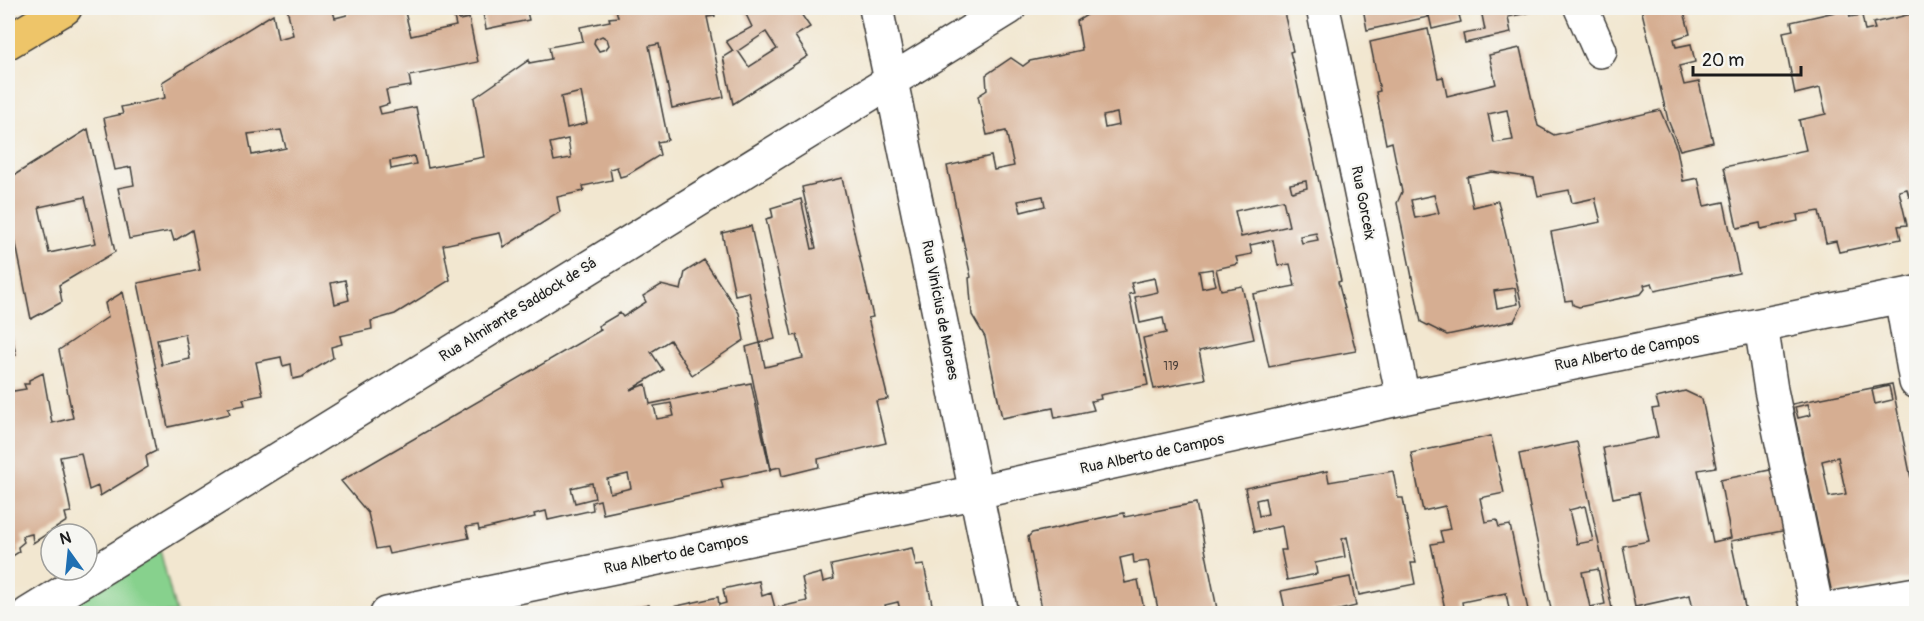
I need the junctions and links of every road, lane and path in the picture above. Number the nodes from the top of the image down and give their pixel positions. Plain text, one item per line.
1 (64, 8) edge
2 (876, 8) edge
3 (1010, 8) edge
4 (1323, 8) edge
5 (1581, 8) edge
6 (8, 42) edge
7 (1600, 51) dead end
8 (892, 77) junction
9 (1909, 295) edge
10 (1761, 325) junction
11 (1917, 382) edge
12 (1403, 398) junction
13 (977, 492) junction
14 (1917, 594) edge
15 (28, 614) edge
16 (387, 614) edge
17 (1001, 614) edge

1 - 6 highway
2 - 8 street, Rua Vinícius de Moraes
3 - 8 street, Rua Almirante Saddock de Sá
4 - 12 street, Rua Gorceix
5 - 7 street
8 - 13 street, Rua Vinícius de Moraes
8 - 15 street, Rua Almirante Saddock de Sá
9 - 10 street, Rua Alberto de Campos
9 - 11 street
10 - 12 street, Rua Alberto de Campos
10 - 14 street
12 - 13 street, Rua Alberto de Campos
13 - 16 street, Rua Alberto de Campos
13 - 17 street, Rua Vinícius de Moraes

